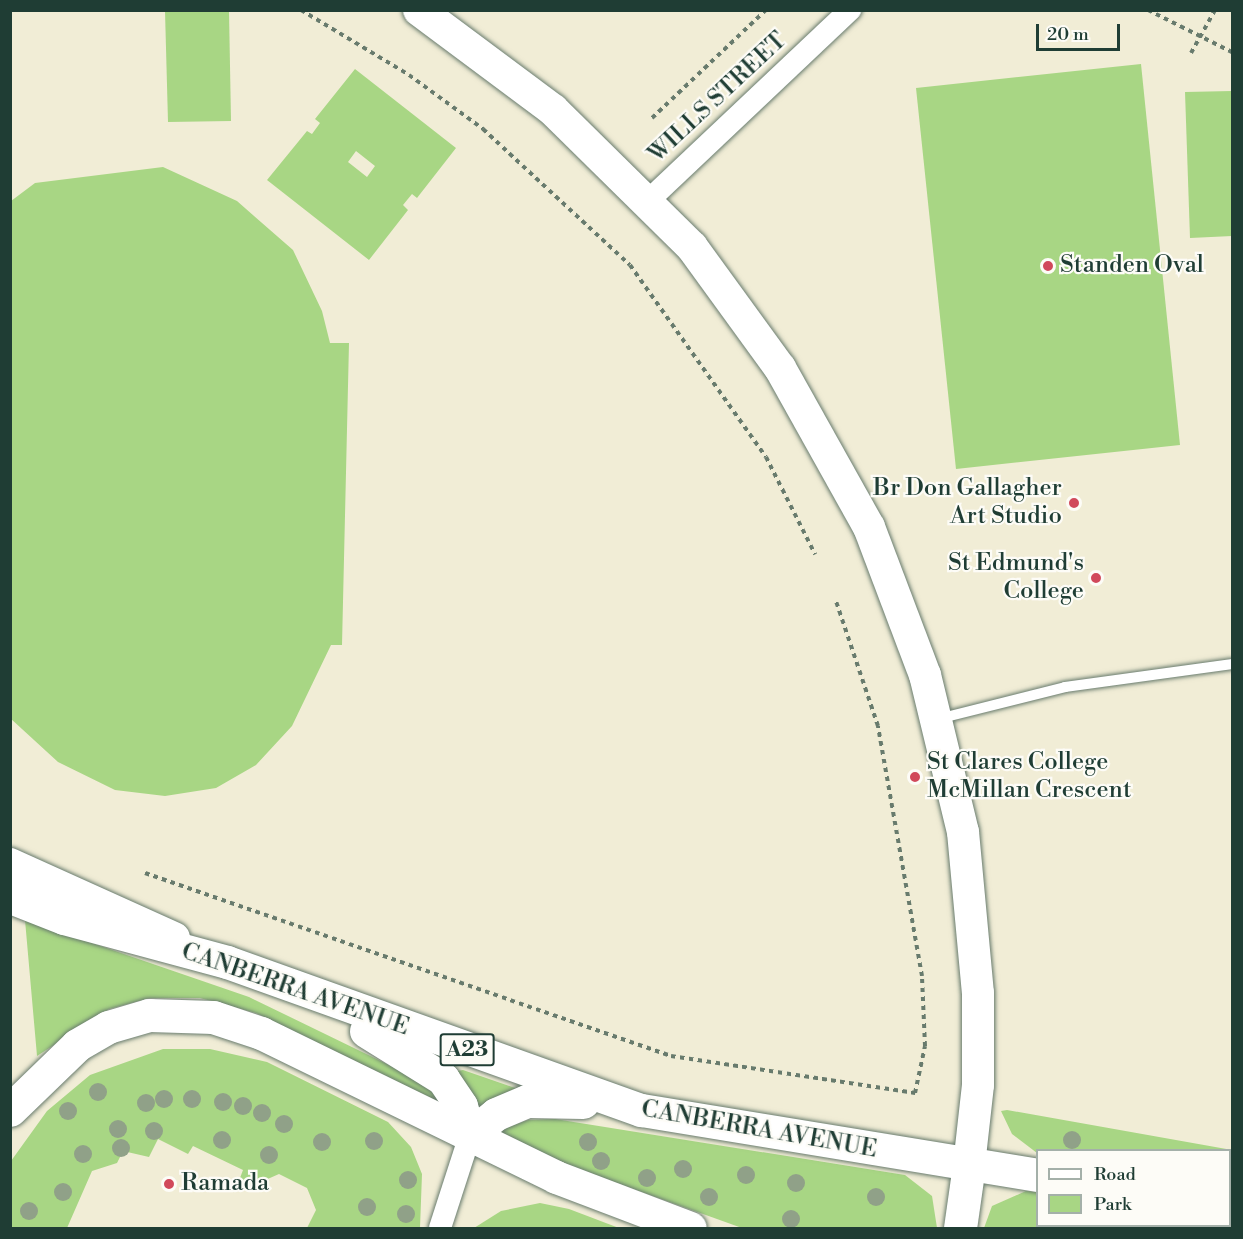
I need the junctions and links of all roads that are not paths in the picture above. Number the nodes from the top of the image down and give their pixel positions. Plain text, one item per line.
1 (419, 10) edge
2 (850, 10) edge
3 (649, 200) junction
4 (1233, 664) edge
5 (938, 719) junction
6 (10, 864) edge
7 (10, 897) edge
8 (226, 962) junction
9 (294, 990) junction
10 (10, 1110) edge
11 (641, 1110) junction
12 (470, 1135) junction
13 (969, 1165) junction
14 (1036, 1175) edge
15 (440, 1228) edge
16 (690, 1228) edge
17 (960, 1228) edge

1 - 3 street
2 - 3 street, WILLS STREET
3 - 5 street
4 - 5 lane
5 - 13 street
6 - 8 street
7 - 8 highway, CANBERRA AVENUE / A23
8 - 9 highway, CANBERRA AVENUE / A23
9 - 11 highway, CANBERRA AVENUE / A23
9 - 12 highway
10 - 12 highway
11 - 12 highway
11 - 13 highway, CANBERRA AVENUE / A23
12 - 15 street
12 - 16 highway
13 - 14 highway, CANBERRA AVENUE / A23
13 - 17 highway

